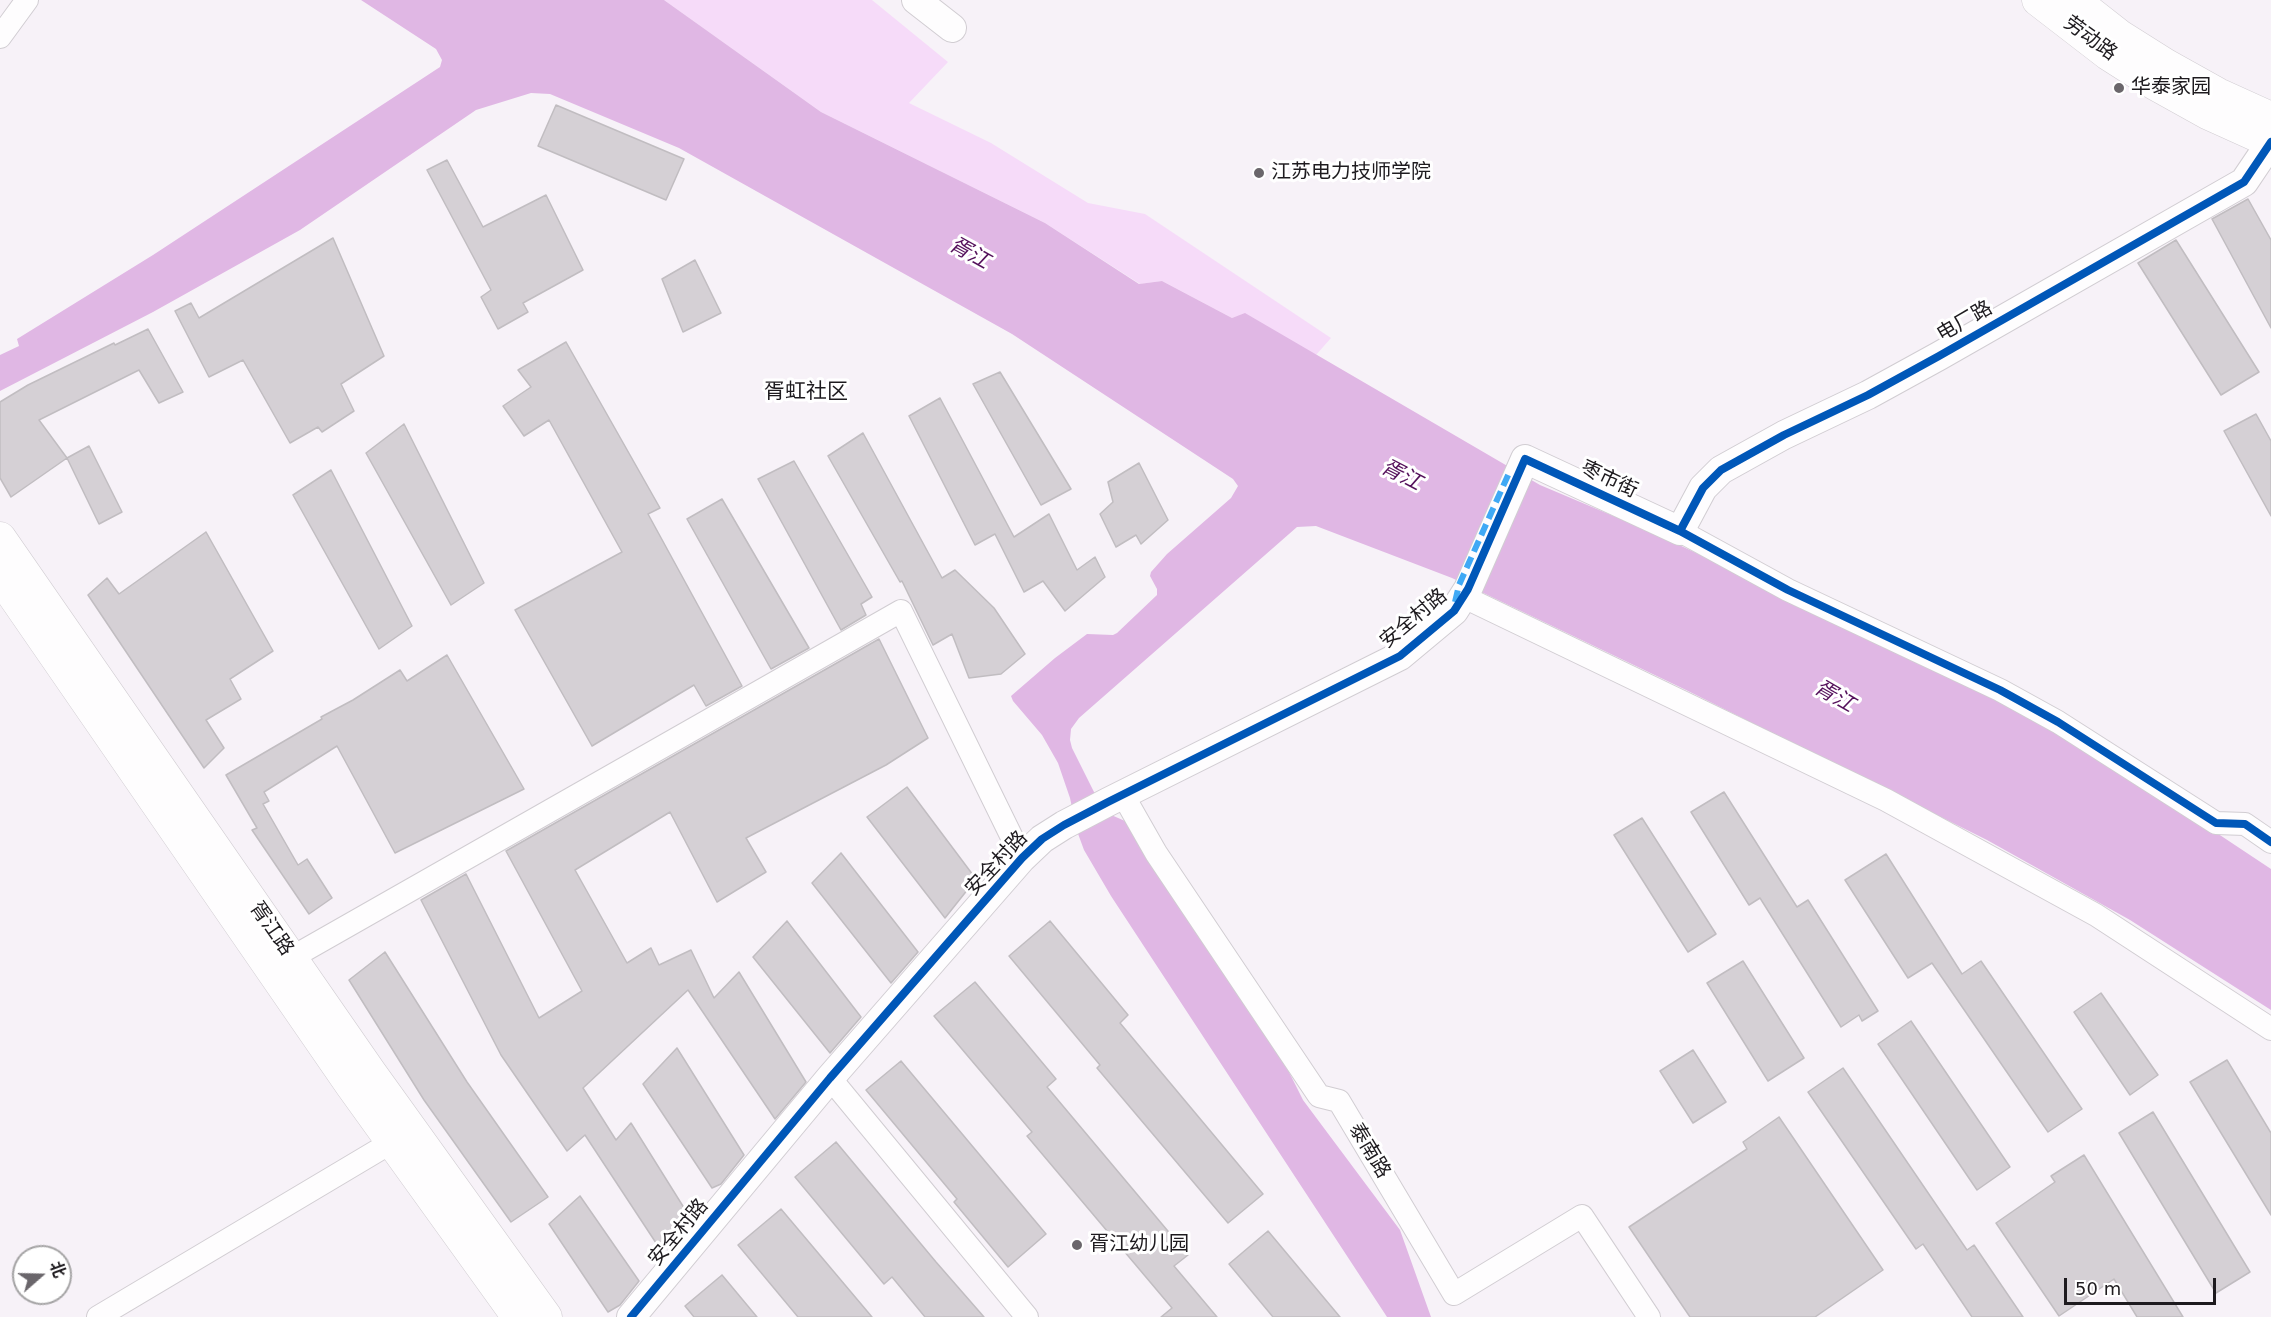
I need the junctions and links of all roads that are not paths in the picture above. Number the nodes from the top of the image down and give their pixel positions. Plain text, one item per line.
1 (27, 0) edge
2 (916, 0) edge
3 (2038, 0) edge
4 (2074, 0) edge
5 (952, 28) dead end
6 (0, 37) edge
7 (2271, 118) edge
8 (2271, 142) edge
9 (1523, 465) joint
10 (1680, 531) junction
11 (0, 538) edge
12 (0, 576) edge
13 (1466, 593) junction
14 (1116, 798) junction
15 (2271, 842) edge
16 (1022, 858) junction
17 (291, 958) junction
18 (2271, 1029) edge
19 (830, 1077) junction
20 (392, 1142) junction
21 (98, 1317) edge
22 (518, 1317) edge
23 (546, 1317) edge
24 (631, 1317) edge
25 (1027, 1317) edge
26 (1649, 1317) edge

1 - 6 street
2 - 5 street
3 - 8 main road, 劳动路
4 - 7 main road, 劳动路
8 - 10 street, 电厂路
9 - 10 street, 枣市街
9 - 13 street, 安全村路
10 - 15 street
11 - 17 main road, 胥江路
12 - 20 main road, 胥江路
13 - 14 street, 安全村路
13 - 18 street
14 - 16 street, 安全村路
14 - 26 street, 泰南路
16 - 17 street
16 - 19 street, 安全村路
17 - 23 main road, 胥江路
19 - 24 street, 安全村路
19 - 25 street
20 - 21 street
20 - 22 main road, 胥江路

